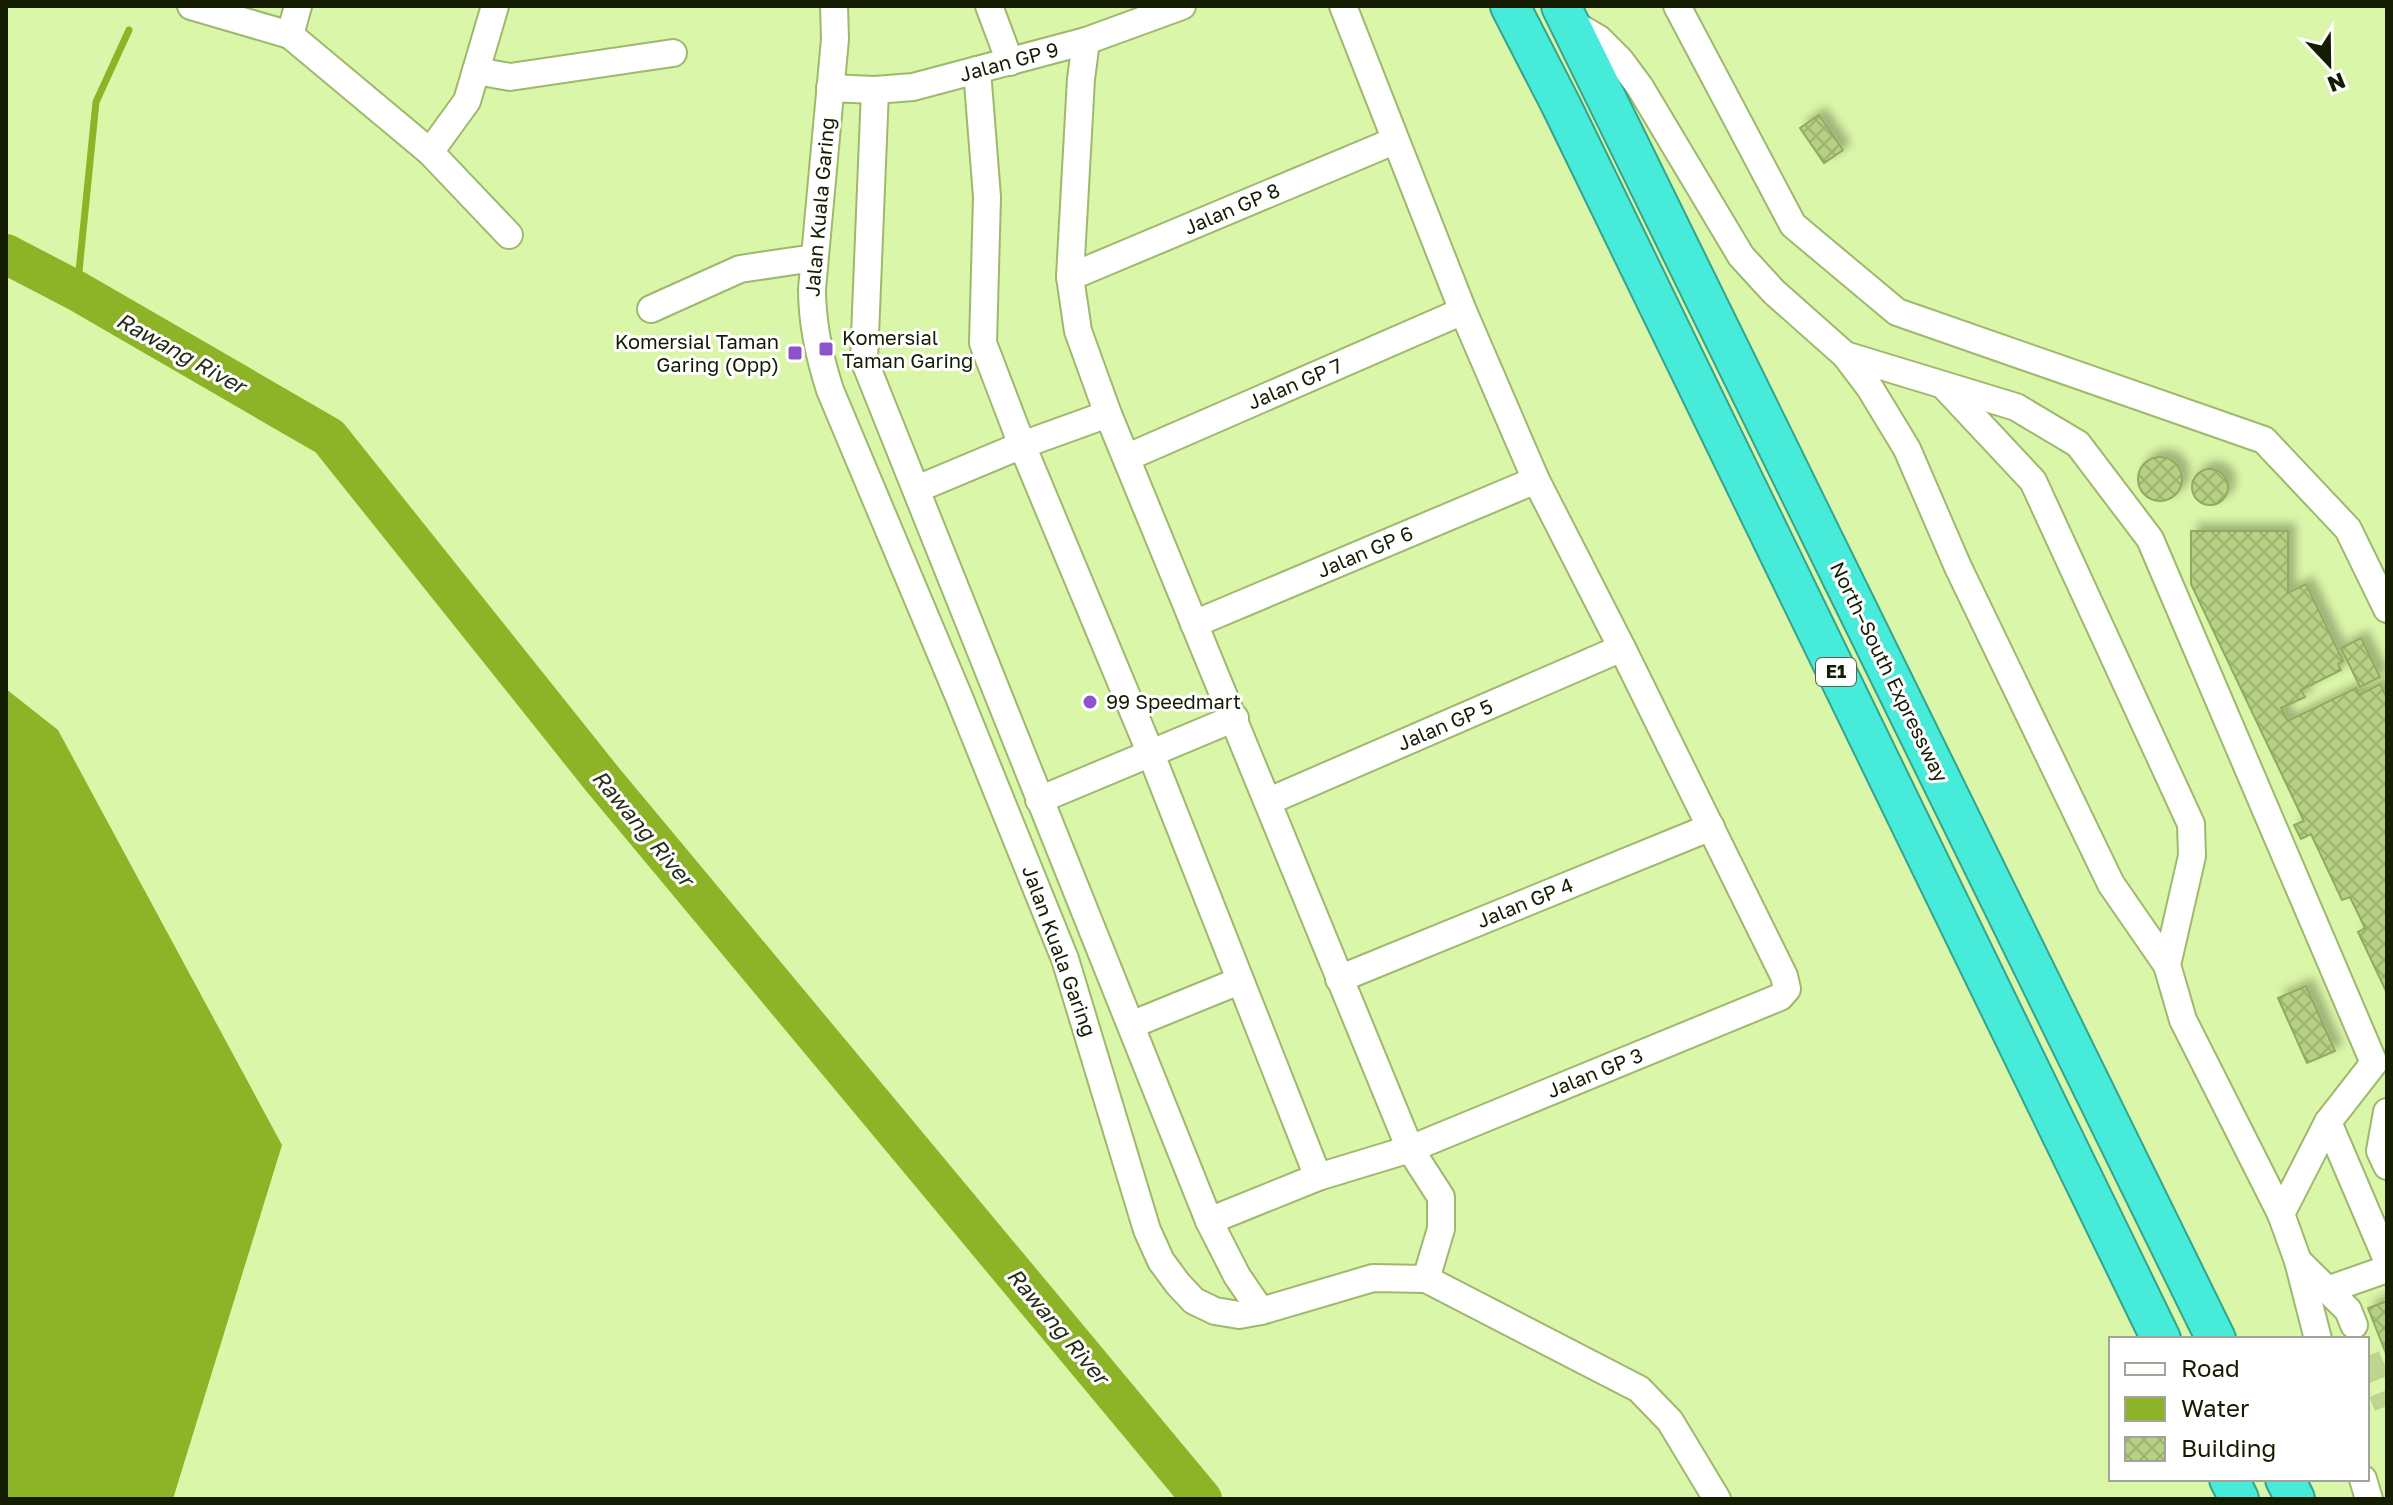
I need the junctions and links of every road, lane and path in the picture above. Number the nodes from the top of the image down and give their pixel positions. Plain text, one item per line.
1 (191, 6) edge
2 (298, 6) edge
3 (495, 6) edge
4 (834, 6) edge
5 (989, 6) edge
6 (1182, 6) edge
7 (1343, 6) edge
8 (1510, 6) edge
9 (1677, 6) edge
10 (1565, 14) edge
11 (290, 35) junction
12 (1086, 41) junction
13 (673, 53) dead end
14 (1010, 62) junction
15 (977, 70) junction
16 (476, 71) junction
17 (830, 88) junction
18 (875, 90) junction
19 (1394, 141) junction
20 (430, 152) junction
21 (509, 235) dead end
22 (814, 258) junction
23 (1070, 277) junction
24 (651, 309) dead end
25 (1463, 311) junction
26 (1845, 355) junction
27 (1943, 384) junction
28 (1108, 414) junction
29 (1022, 445) junction
30 (1128, 457) junction
31 (1536, 480) junction
32 (917, 489) junction
33 (2387, 609) edge
34 (1194, 624) junction
35 (1622, 648) junction
36 (1235, 718) junction
37 (1151, 754) junction
38 (1039, 800) junction
39 (1269, 801) junction
40 (1711, 827) junction
41 (2167, 965) junction
42 (1339, 979) junction
43 (1239, 981) junction
44 (1131, 1025) junction
45 (2380, 1071) edge
46 (2387, 1112) edge
47 (2328, 1122) junction
48 (1410, 1149) junction
49 (2387, 1166) edge
50 (1318, 1177) junction
51 (2281, 1214) junction
52 (1209, 1221) junction
53 (2387, 1260) edge
54 (2298, 1261) junction
55 (2387, 1269) edge
56 (1426, 1279) junction
57 (2327, 1290) junction
58 (1261, 1311) junction
59 (2354, 1325) dead end
60 (2160, 1337) edge
61 (2215, 1337) edge
62 (2317, 1337) edge
63 (2230, 1481) edge
64 (2286, 1481) edge
65 (1717, 1499) edge
66 (2239, 1499) edge
67 (2295, 1499) edge

1 - 11 street
2 - 11 street
3 - 16 street
4 - 17 street, Jalan Kuala Garing
5 - 14 street
6 - 12 street, Jalan GP 9
7 - 19 street
8 - 60 highway, E1
9 - 33 street
10 - 26 street
10 - 61 highway, North–South Expressway / E1
11 - 20 street
12 - 14 street, Jalan GP 9
12 - 23 street
13 - 16 street
14 - 15 street, Jalan GP 9
15 - 18 street, Jalan GP 9
15 - 29 street
16 - 20 street
17 - 18 street, Jalan GP 9
17 - 22 street, Jalan Kuala Garing
18 - 32 street
19 - 23 street, Jalan GP 8
19 - 25 street
20 - 21 street
22 - 24 street
22 - 58 street, Jalan Kuala Garing
23 - 28 street
25 - 30 street, Jalan GP 7
25 - 31 street
26 - 27 street
26 - 41 street
27 - 41 street
27 - 45 street
28 - 29 street
28 - 30 street
29 - 32 street
29 - 37 street
30 - 34 street
31 - 34 street, Jalan GP 6
31 - 35 street
32 - 38 street
34 - 36 street
35 - 39 street, Jalan GP 5
35 - 40 street
36 - 37 street
36 - 39 street
37 - 38 street
37 - 43 street
38 - 44 street
39 - 42 street
40 - 42 street, Jalan GP 4
40 - 48 street, Jalan GP 3
41 - 51 street
42 - 48 street
43 - 44 street
43 - 50 street
44 - 52 street
45 - 47 street
46 - 49 street
47 - 51 street
47 - 53 street
48 - 50 street, Jalan GP 3
48 - 56 street
50 - 52 street, Jalan GP 3
51 - 54 street
52 - 58 street
54 - 57 street
54 - 62 street
55 - 57 street
56 - 58 street, Jalan Kuala Garing
56 - 65 street, Jalan Kuala Garing
57 - 59 street
63 - 66 highway
64 - 67 highway

